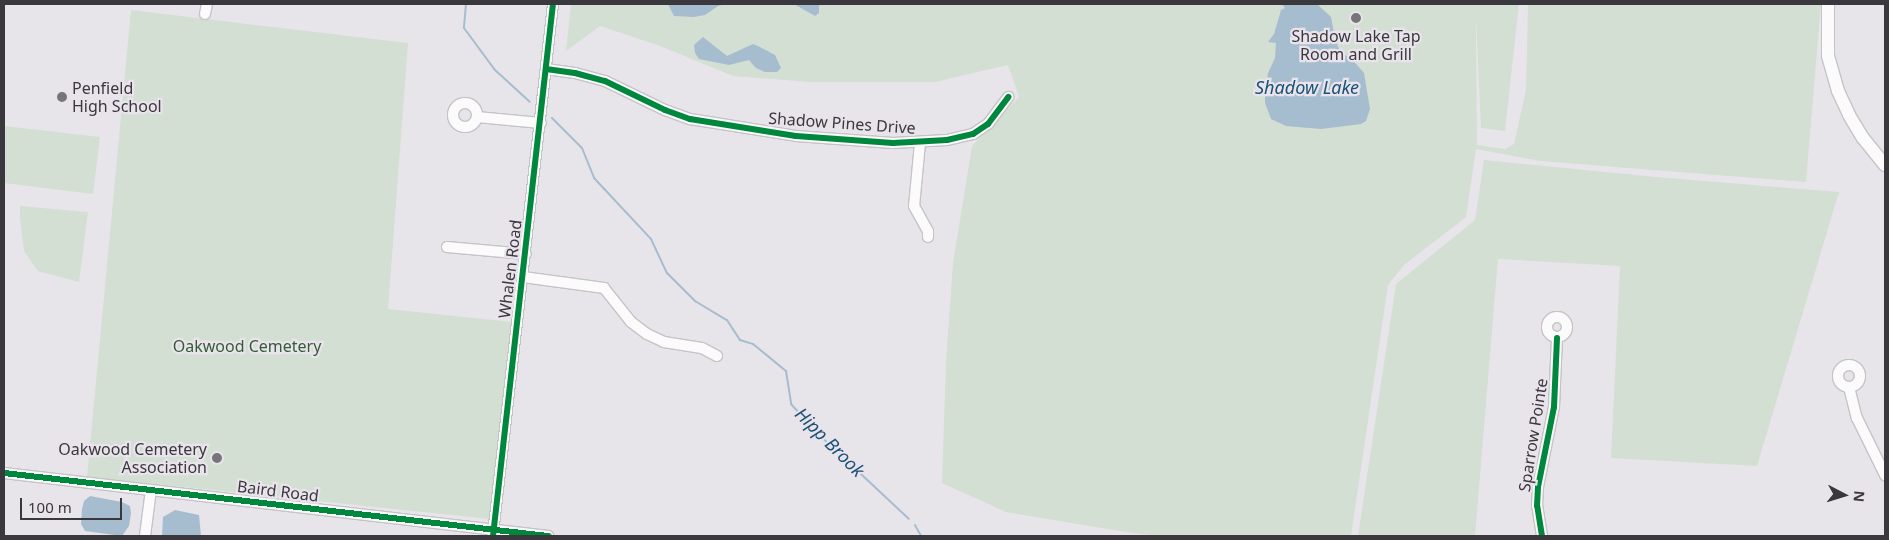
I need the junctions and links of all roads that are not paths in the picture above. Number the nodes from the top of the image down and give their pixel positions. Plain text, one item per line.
1 (553, 4) edge
2 (1828, 4) edge
3 (546, 68) junction
4 (1008, 97) dead end
5 (477, 117) dead end
6 (540, 123) junction
7 (920, 143) junction
8 (1885, 165) edge
9 (928, 237) dead end
10 (448, 247) dead end
11 (526, 254) junction
12 (523, 276) junction
13 (1557, 338) dead end
14 (717, 356) dead end
15 (1849, 387) dead end
16 (4, 473) edge
17 (1885, 475) edge
18 (151, 490) junction
19 (493, 533) edge
20 (145, 536) edge
21 (548, 536) edge
22 (1542, 536) edge

1 - 3 street, Whalen Road
2 - 8 main road
3 - 6 street, Whalen Road
3 - 7 street, Shadow Pines Drive
4 - 7 street, Shadow Pines Drive
5 - 6 street
6 - 11 street, Whalen Road
7 - 9 street, Shadow Pines Drive
10 - 11 street
11 - 12 street, Whalen Road
12 - 14 street
12 - 19 street, Whalen Road
13 - 22 street, Sparrow Pointe
15 - 17 street
16 - 18 street, Baird Road
18 - 19 street, Baird Road
18 - 20 street
19 - 21 street, Baird Road

